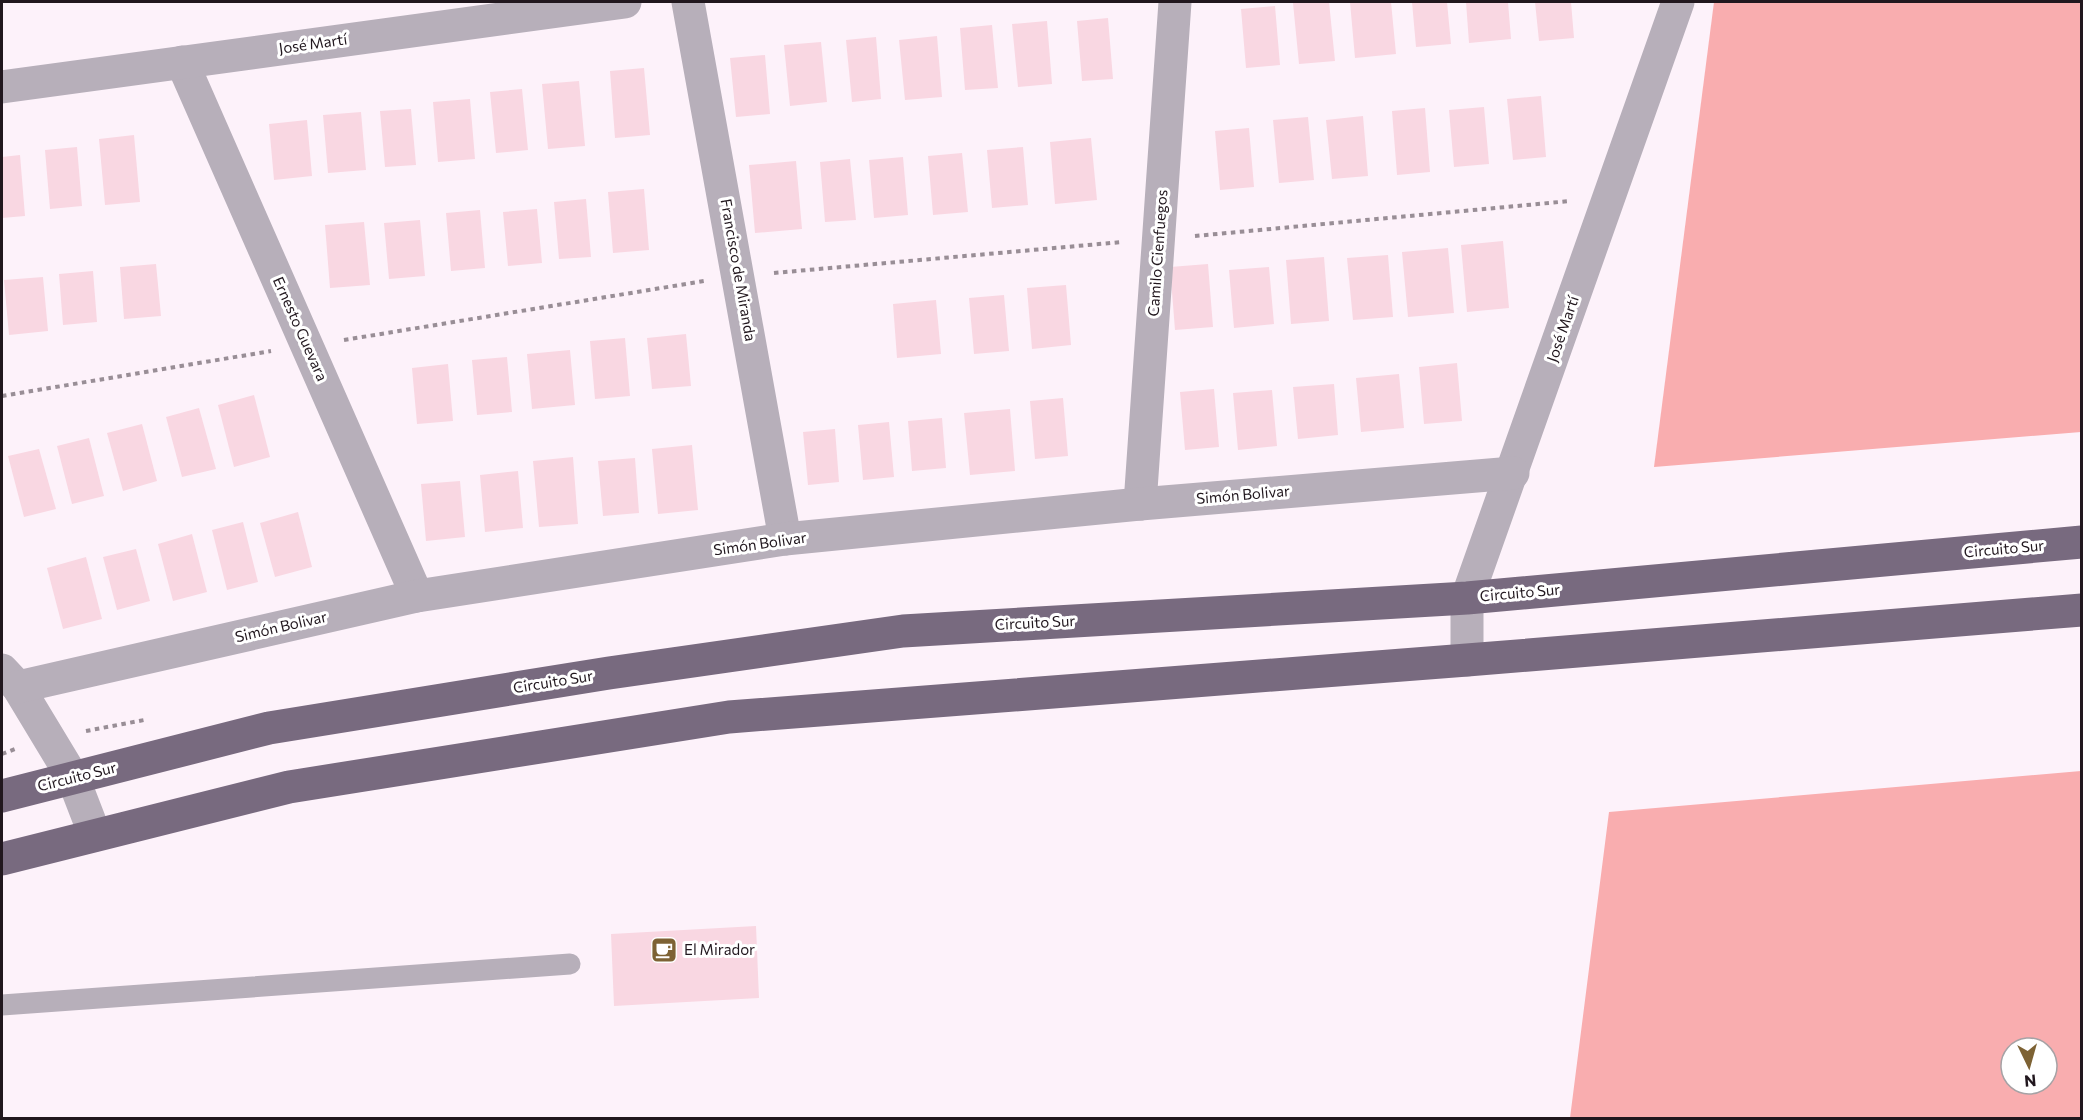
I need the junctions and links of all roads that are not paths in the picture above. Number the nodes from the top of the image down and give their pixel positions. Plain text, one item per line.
1 (625, 2) edge
2 (688, 2) edge
3 (1175, 2) edge
4 (1678, 2) edge
5 (182, 62) junction
6 (2, 87) edge
7 (1513, 473) junction
8 (1140, 504) junction
9 (785, 539) junction
10 (2082, 542) edge
11 (417, 596) junction
12 (1467, 598) junction
13 (2082, 610) edge
14 (1467, 660) junction
15 (10, 678) edge
16 (73, 778) junction
17 (2, 796) edge
18 (95, 835) junction
19 (2, 858) edge
20 (570, 964) dead end
21 (2, 1005) edge

1 - 5 street, José Martí
2 - 9 street, Francisco de Miranda
3 - 8 street, Camilo Cienfuegos
4 - 7 street, José Martí
5 - 6 street, José Martí
5 - 11 street, Ernesto Guevara
7 - 8 street, Simón Bolivar
7 - 12 street, José Martí
8 - 9 street, Simón Bolivar
9 - 11 street, Simón Bolivar
10 - 12 highway, Circuito Sur
11 - 15 street, Simón Bolivar
12 - 14 street, José Martí
12 - 16 highway, Circuito Sur
13 - 14 highway
14 - 18 highway
15 - 16 street
16 - 17 highway, Circuito Sur
16 - 18 street
18 - 19 highway
20 - 21 lane

